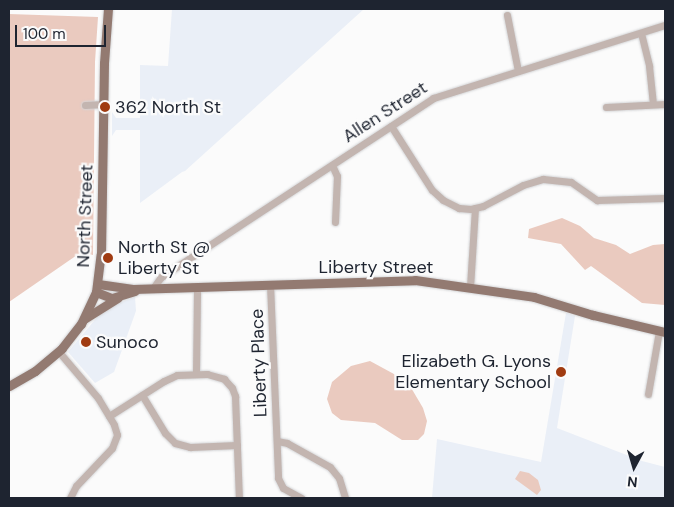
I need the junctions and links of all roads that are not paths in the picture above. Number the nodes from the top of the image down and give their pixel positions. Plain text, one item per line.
1 (108, 9) edge
2 (507, 15) dead end
3 (665, 25) edge
4 (641, 33) junction
5 (518, 71) junction
6 (104, 104) junction
7 (652, 104) junction
8 (665, 104) edge
9 (85, 105) dead end
10 (606, 107) dead end
11 (391, 126) junction
12 (332, 164) junction
13 (665, 198) edge
14 (475, 208) junction
15 (335, 222) dead end
16 (270, 284) junction
17 (197, 287) junction
18 (470, 287) junction
19 (97, 288) junction
20 (153, 288) junction
21 (140, 289) junction
22 (120, 297) junction
23 (84, 319) junction
24 (662, 332) edge
25 (58, 352) junction
26 (196, 374) junction
27 (9, 386) edge
28 (648, 394) dead end
29 (142, 395) junction
30 (109, 416) junction
31 (277, 441) junction
32 (237, 445) junction
33 (70, 498) edge
34 (238, 498) edge
35 (301, 498) edge
36 (345, 498) edge

1 - 6 main road, North Street
2 - 5 street
3 - 4 street, Allen Street
4 - 5 street, Allen Street
4 - 7 street
5 - 11 street, Allen Street
6 - 9 street
6 - 19 main road, North Street
7 - 8 street
7 - 10 street
11 - 12 street, Allen Street
11 - 14 street
12 - 15 street
12 - 20 street, Allen Street
13 - 14 street
14 - 18 street
16 - 17 main road, Liberty Street
16 - 18 main road, Liberty Street
16 - 31 street, Liberty Place
17 - 20 main road, Liberty Street
17 - 26 street
18 - 24 main road, Liberty Street
19 - 21 main road, Liberty Street
19 - 22 main road
19 - 23 main road, North Street
20 - 21 main road, Liberty Street
21 - 22 main road, Liberty Street
22 - 23 main road, Liberty Street
23 - 25 main road, North Street
24 - 28 street
25 - 27 main road, North Street
25 - 30 street
26 - 29 street
26 - 32 street
29 - 30 street
29 - 32 street
30 - 33 street
31 - 35 street, Liberty Place
31 - 36 street, Liberty Place
32 - 34 street

